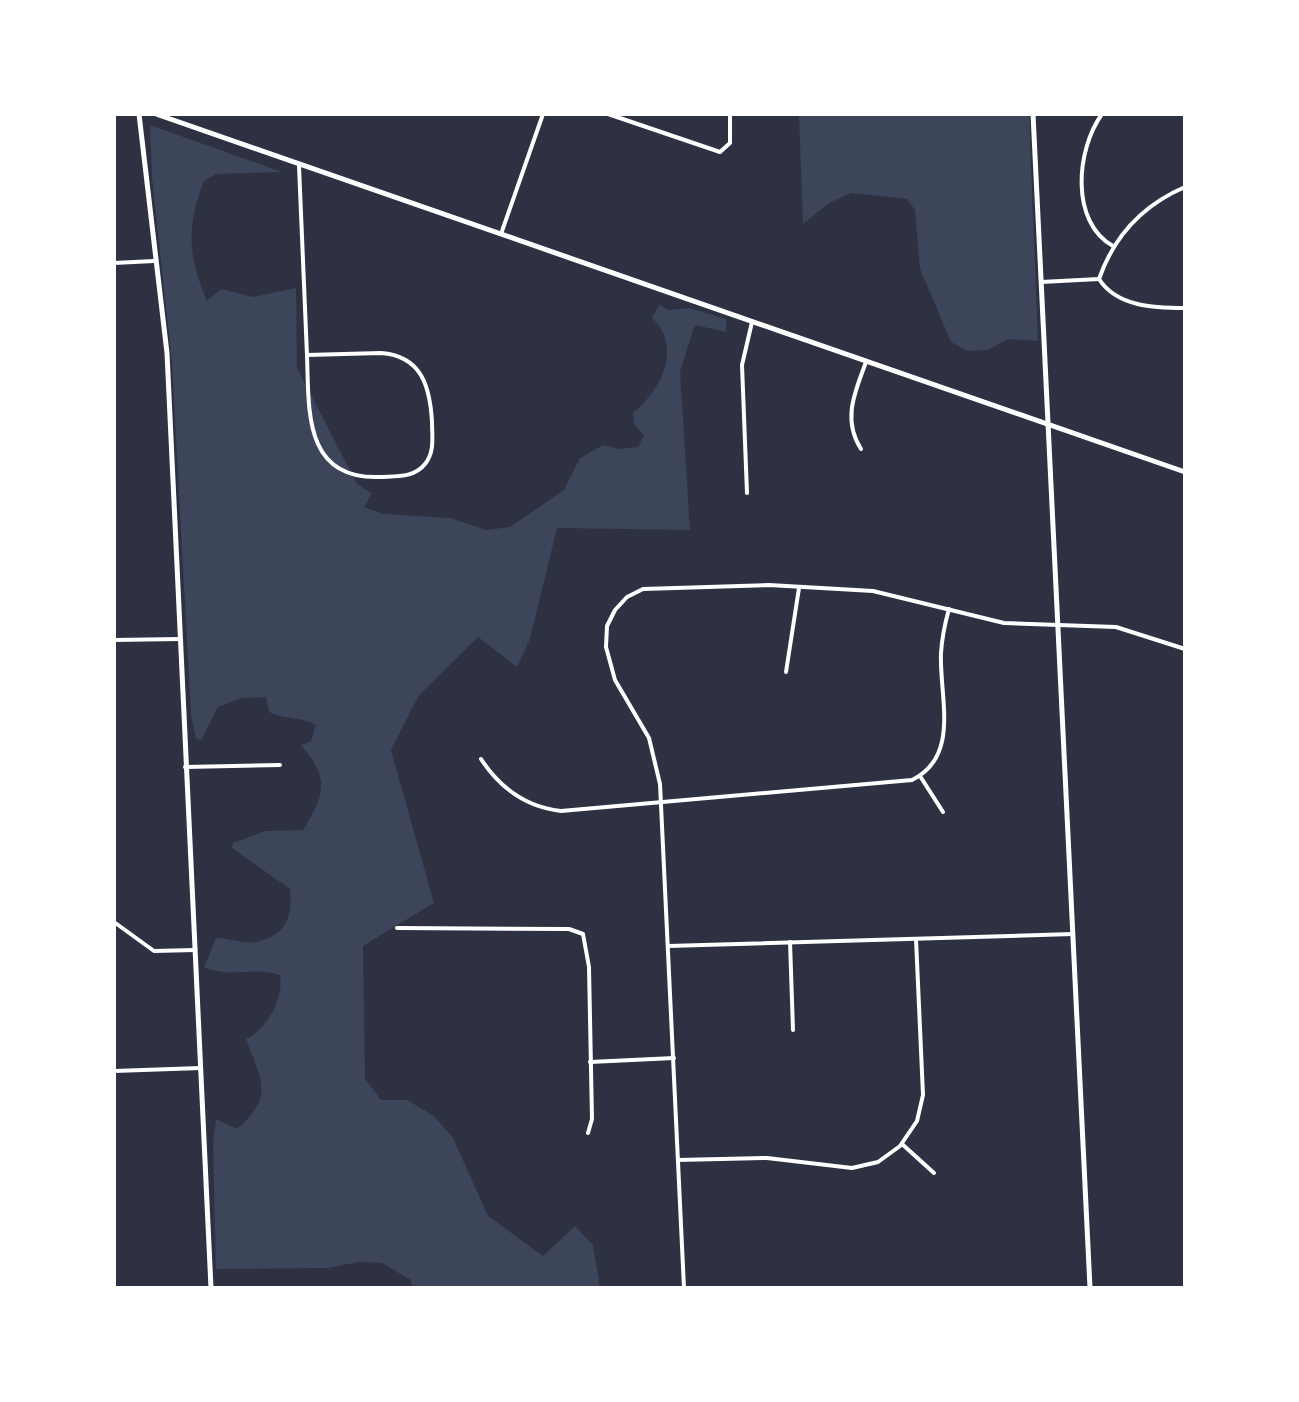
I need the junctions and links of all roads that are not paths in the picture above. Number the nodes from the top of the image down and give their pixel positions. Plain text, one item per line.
1 (139, 114) edge
2 (156, 114) edge
3 (543, 114) edge
4 (608, 114) edge
5 (730, 114) edge
6 (1033, 114) edge
7 (1102, 114) edge
8 (299, 166) junction
9 (1185, 187) edge
10 (501, 234) junction
11 (1113, 246) junction
12 (154, 261) junction
13 (114, 263) edge
14 (1099, 279) junction
15 (1041, 282) junction
16 (1185, 308) edge
17 (752, 322) junction
18 (307, 355) junction
19 (866, 362) junction
20 (1048, 424) junction
21 (861, 449) dead end
22 (1185, 472) edge
23 (747, 493) dead end
24 (799, 588) junction
25 (949, 609) junction
26 (1058, 624) junction
27 (180, 639) junction
28 (114, 640) edge
29 (1185, 649) edge
30 (786, 672) dead end
31 (481, 759) dead end
32 (280, 765) dead end
33 (185, 767) junction
34 (920, 776) junction
35 (661, 804) junction
36 (943, 812) dead end
37 (114, 922) edge
38 (397, 928) dead end
39 (1073, 934) junction
40 (916, 939) junction
41 (790, 942) junction
42 (668, 946) junction
43 (195, 950) junction
44 (793, 1030) dead end
45 (674, 1058) junction
46 (590, 1062) junction
47 (201, 1068) junction
48 (114, 1071) edge
49 (588, 1133) dead end
50 (902, 1144) junction
51 (678, 1160) junction
52 (934, 1173) dead end
53 (211, 1288) edge
54 (684, 1288) edge
55 (1090, 1288) edge

1 - 12 street
2 - 8 street
3 - 10 street
4 - 5 street
6 - 15 street
7 - 11 street
8 - 10 street
8 - 18 street
9 - 11 street
10 - 17 street
11 - 14 street
12 - 13 street
12 - 27 street
14 - 15 street
14 - 16 street
15 - 20 street
17 - 19 street
17 - 23 street
18 - 18 street
19 - 20 street
19 - 21 street
20 - 22 street
20 - 26 street
24 - 25 street
24 - 30 street
24 - 35 street
25 - 26 street
25 - 34 street
26 - 29 street
26 - 39 street
27 - 28 street
27 - 33 street
31 - 35 street
32 - 33 street
33 - 43 street
34 - 35 street
34 - 36 street
35 - 42 street
37 - 43 street
38 - 46 street
39 - 40 street
39 - 55 street
40 - 41 street
40 - 50 street
41 - 42 street
41 - 44 street
42 - 45 street
43 - 47 street
45 - 46 street
45 - 51 street
46 - 49 street
47 - 48 street
47 - 53 street
50 - 51 street
50 - 52 street
51 - 54 street

